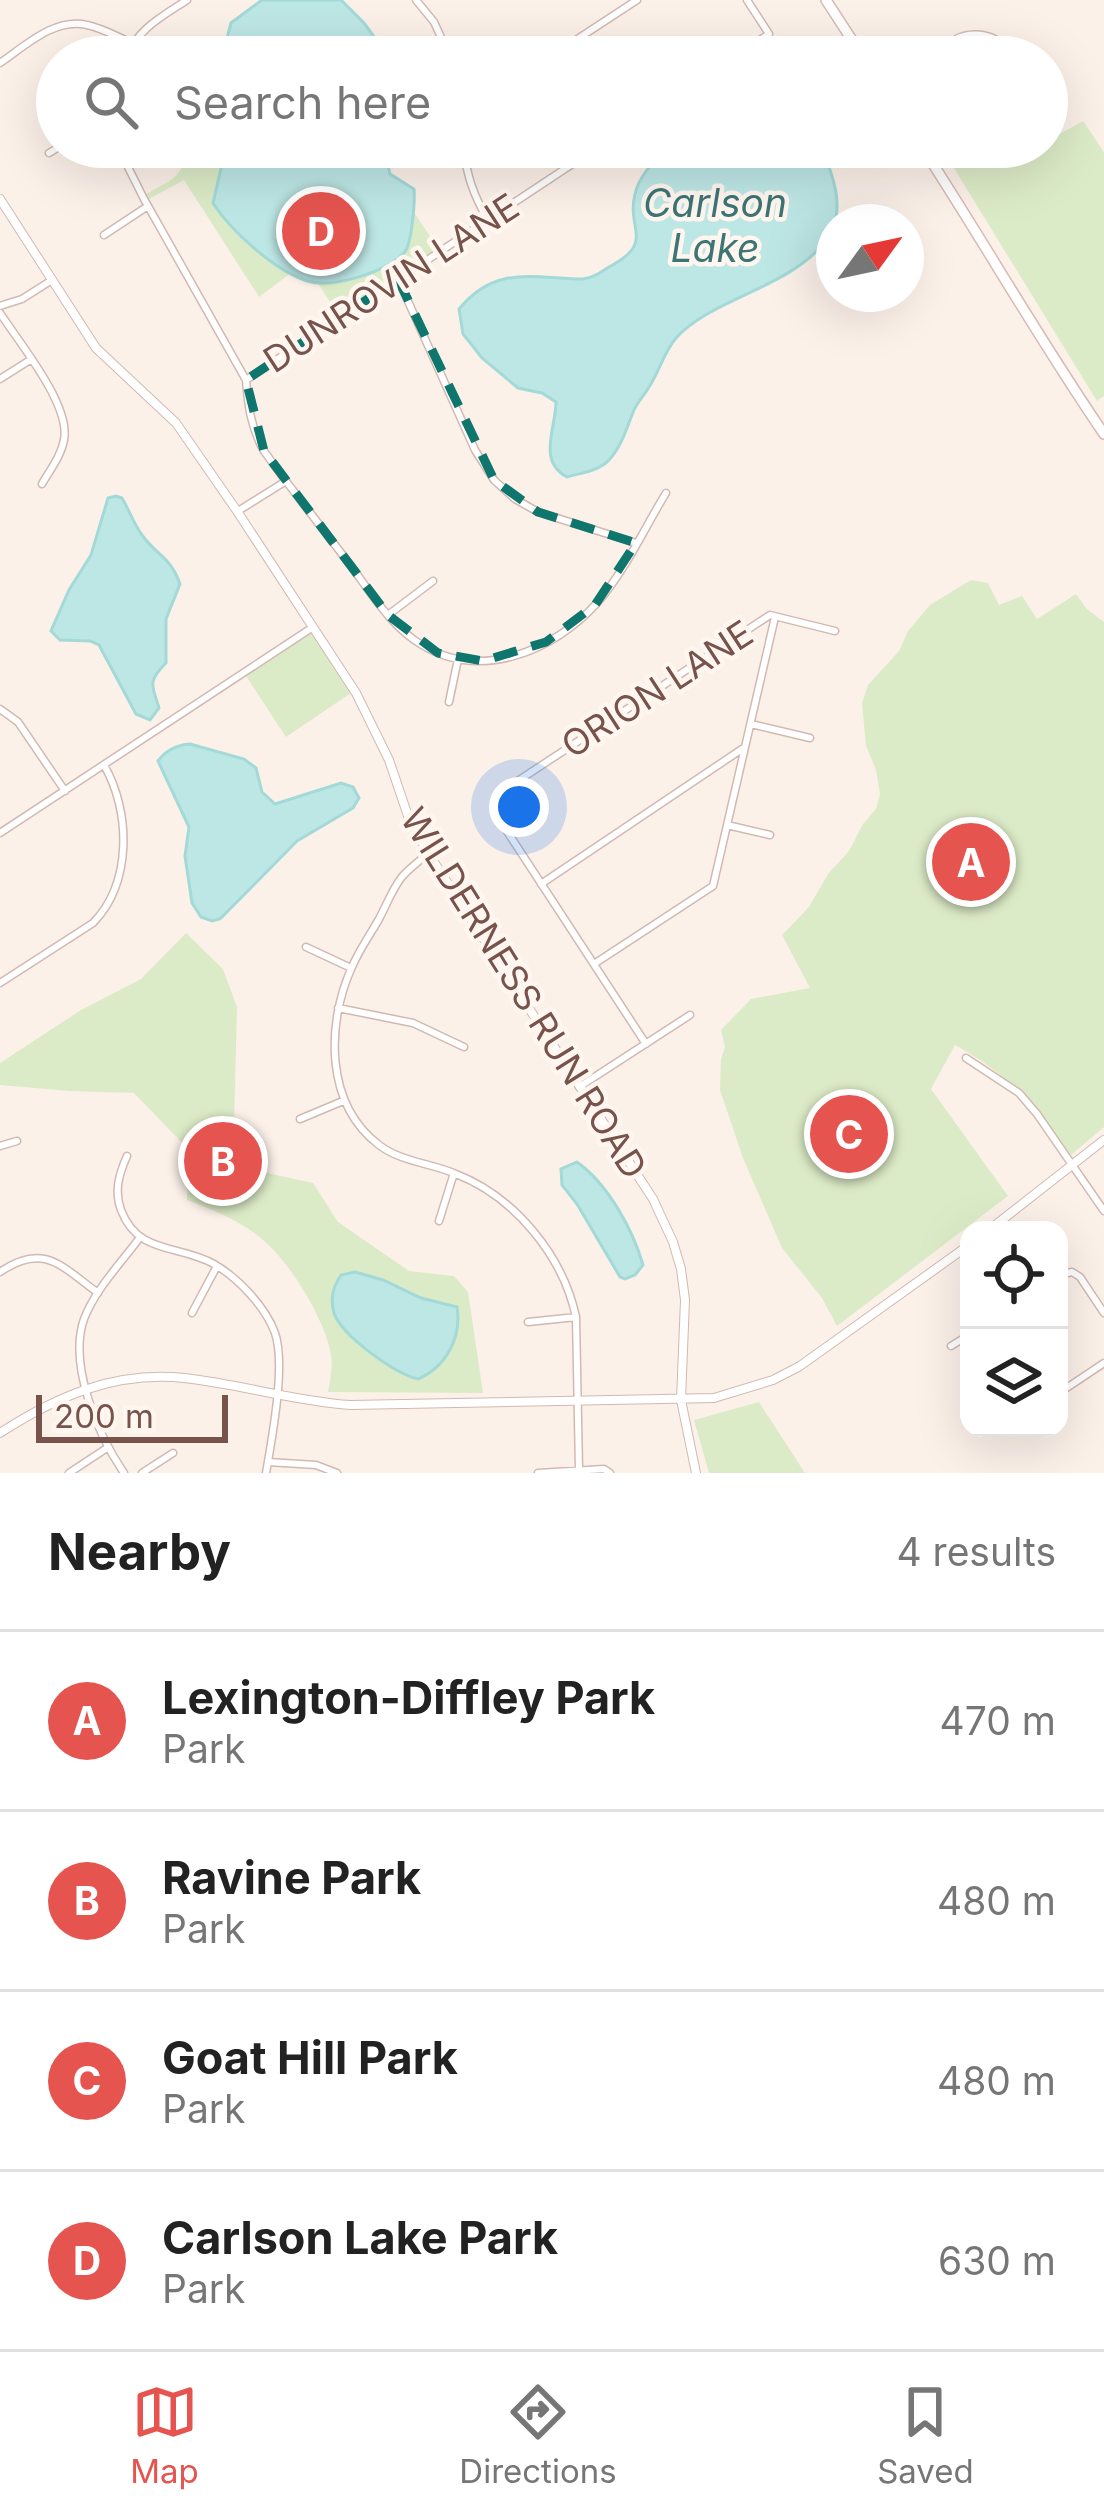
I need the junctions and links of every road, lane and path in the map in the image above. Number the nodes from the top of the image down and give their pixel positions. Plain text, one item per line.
1 (416, 0) edge
2 (635, 0) edge
3 (747, 0) edge
4 (826, 0) edge
5 (183, 1) edge
6 (41, 36) edge
7 (113, 36) edge
8 (139, 36) edge
9 (440, 36) edge
10 (581, 36) edge
11 (766, 36) edge
12 (849, 36) edge
13 (36, 39) edge
14 (0, 62) edge
15 (129, 168) edge
16 (466, 168) edge
17 (566, 168) edge
18 (935, 168) edge
19 (0, 200) edge
20 (148, 206) junction
21 (488, 220) junction
22 (104, 235) dead end
23 (398, 279) junction
24 (52, 280) junction
25 (0, 309) edge
26 (30, 360) junction
27 (0, 380) edge
28 (245, 380) junction
29 (1104, 434) edge
30 (286, 481) junction
31 (42, 484) dead end
32 (666, 493) dead end
33 (237, 511) junction
34 (636, 543) junction
35 (433, 581) dead end
36 (388, 616) junction
37 (775, 617) junction
38 (313, 627) junction
39 (835, 631) dead end
40 (458, 659) junction
41 (449, 702) dead end
42 (0, 709) edge
43 (751, 724) junction
44 (810, 738) dead end
45 (746, 746) junction
46 (104, 765) junction
47 (64, 791) junction
48 (727, 825) junction
49 (0, 833) edge
50 (770, 835) dead end
51 (428, 853) junction
52 (542, 884) junction
53 (307, 947) dead end
54 (594, 964) junction
55 (351, 968) junction
56 (0, 970) edge
57 (9, 977) junction
58 (0, 983) edge
59 (338, 1008) junction
60 (690, 1015) dead end
61 (646, 1043) junction
62 (464, 1047) dead end
63 (966, 1058) dead end
64 (579, 1087) junction
65 (343, 1101) junction
66 (300, 1119) dead end
67 (17, 1141) dead end
68 (1104, 1141) edge
69 (0, 1146) edge
70 (127, 1156) dead end
71 (1074, 1166) junction
72 (454, 1173) junction
73 (1104, 1210) edge
74 (439, 1221) dead end
75 (1001, 1221) edge
76 (140, 1238) junction
77 (960, 1251) edge
78 (217, 1266) junction
79 (0, 1271) edge
80 (1068, 1273) edge
81 (98, 1293) junction
82 (192, 1313) dead end
83 (1104, 1313) edge
84 (576, 1317) junction
85 (528, 1322) dead end
86 (960, 1340) edge
87 (951, 1346) dead end
88 (1104, 1363) edge
89 (1068, 1387) edge
90 (86, 1388) junction
91 (275, 1396) junction
92 (681, 1400) junction
93 (578, 1402) junction
94 (0, 1433) edge
95 (107, 1448) junction
96 (173, 1453) dead end
97 (268, 1462) junction
98 (578, 1470) junction
99 (68, 1473) edge
100 (124, 1473) edge
101 (142, 1473) edge
102 (266, 1473) edge
103 (338, 1473) edge
104 (538, 1473) edge
105 (610, 1473) edge
106 (696, 1473) edge

1 - 9 street
2 - 10 street
3 - 11 street
4 - 12 main road
5 - 8 street
6 - 7 street
13 - 14 street
15 - 20 street
16 - 21 street
17 - 21 street, DUNROVIN LANE
18 - 29 main road
19 - 24 street, WILDERNESS RUN ROAD
20 - 22 street
20 - 28 street
21 - 23 street, DUNROVIN LANE
23 - 28 street, DUNROVIN LANE
23 - 34 street
24 - 25 street
24 - 33 street, WILDERNESS RUN ROAD
25 - 26 street
26 - 27 street
26 - 31 street
28 - 30 street
30 - 33 street
30 - 36 street
32 - 34 street
33 - 38 street, WILDERNESS RUN ROAD
34 - 40 street
35 - 36 street
36 - 40 street
37 - 39 street
37 - 43 street
37 - 52 street, ORION LANE
38 - 46 street
38 - 51 street, WILDERNESS RUN ROAD
40 - 41 street
42 - 47 street
43 - 44 street
43 - 45 street
45 - 48 street
45 - 52 street
46 - 47 street
46 - 57 street
47 - 49 street
48 - 50 street
48 - 54 street
51 - 55 street
51 - 64 street, WILDERNESS RUN ROAD
52 - 54 street
53 - 55 street
54 - 61 street
55 - 59 street
56 - 57 street
57 - 58 street
59 - 62 street
59 - 65 street
60 - 61 street
61 - 64 street
63 - 71 street
64 - 92 street, WILDERNESS RUN ROAD
65 - 66 street
65 - 72 street
67 - 69 street
68 - 71 street
70 - 76 street
71 - 73 street
71 - 75 street
72 - 74 street
72 - 84 street
76 - 78 street
76 - 81 street
77 - 92 street
78 - 82 street
78 - 91 street
79 - 81 street
80 - 83 street
81 - 90 street
84 - 85 street
84 - 93 street
86 - 87 street
88 - 89 street
90 - 91 street
90 - 94 street
90 - 95 street
91 - 93 street
91 - 97 street
92 - 93 street
92 - 106 street, WILDERNESS RUN ROAD
93 - 98 street
95 - 99 street
95 - 100 street
96 - 101 street
97 - 102 street
97 - 103 street
98 - 104 street
98 - 105 street

